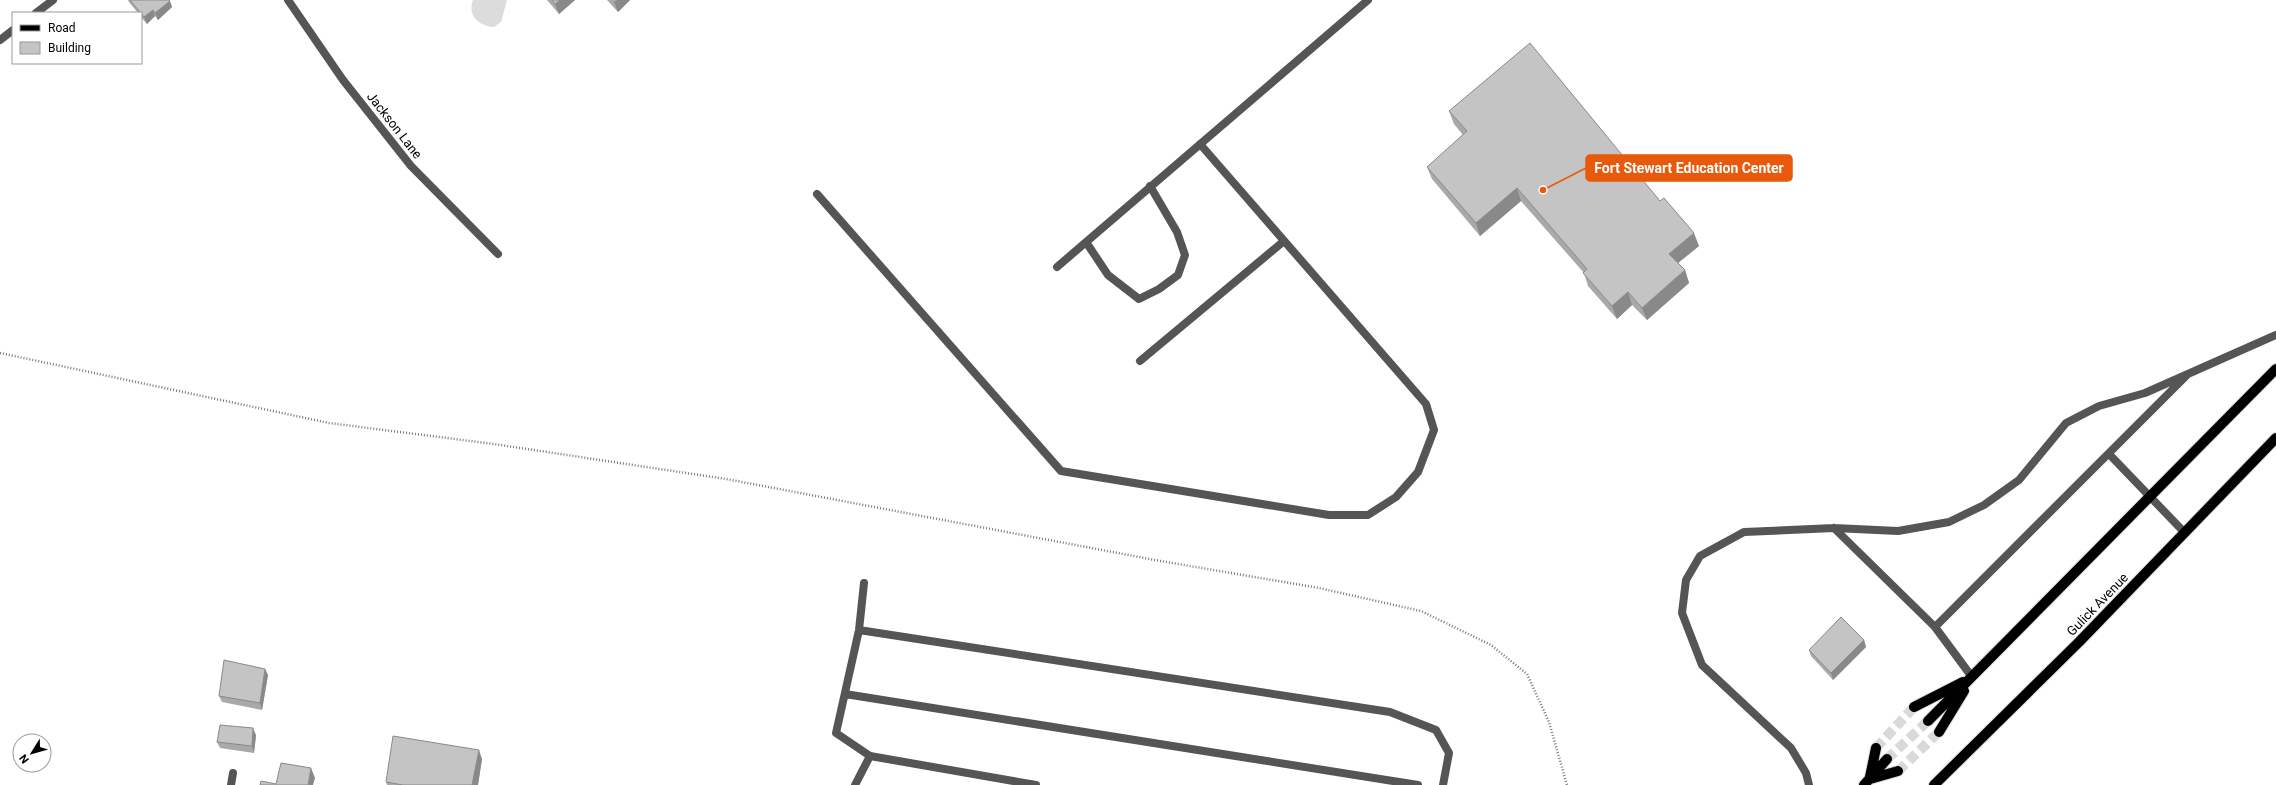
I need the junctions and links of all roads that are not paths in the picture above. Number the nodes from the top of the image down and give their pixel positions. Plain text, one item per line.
1 (53, 0) edge
2 (288, 0) edge
3 (1368, 0) edge
4 (37, 12) edge
5 (12, 31) edge
6 (0, 40) edge
7 (1200, 144) junction
8 (1150, 186) junction
9 (817, 194) dead end
10 (1284, 241) junction
11 (1086, 242) junction
12 (498, 254) dead end
13 (1057, 266) dead end
14 (2276, 335) edge
15 (1140, 362) dead end
16 (2276, 369) edge
17 (2189, 373) junction
18 (2276, 438) edge
19 (2109, 454) junction
20 (2151, 496) junction
21 (1834, 528) junction
22 (2184, 532) junction
23 (864, 583) dead end
24 (1935, 627) junction
25 (859, 630) junction
26 (1972, 677) junction
27 (845, 694) junction
28 (1914, 707) tunnel mouth
29 (1928, 721) tunnel mouth
30 (1939, 732) tunnel mouth
31 (1876, 748) tunnel mouth
32 (870, 756) junction
33 (1887, 759) tunnel mouth
34 (1898, 771) tunnel mouth
35 (233, 773) dead end
36 (1867, 782) edge
37 (231, 785) edge
38 (855, 785) edge
39 (1036, 785) edge
40 (1418, 785) edge
41 (1444, 785) edge
42 (1809, 785) edge
43 (1934, 785) edge

1 - 4 street
2 - 12 street, Jackson Lane
3 - 7 street
5 - 6 street
7 - 8 street
7 - 10 street
8 - 11 street
8 - 11 street
9 - 10 street
10 - 15 street
11 - 13 street
14 - 17 street
16 - 20 main road
17 - 19 street
17 - 21 street
18 - 22 main road, Gulick Avenue
19 - 20 street
19 - 24 street
20 - 22 street
20 - 26 main road
21 - 24 street
21 - 42 street
22 - 43 main road, Gulick Avenue
23 - 25 street
24 - 26 street
25 - 27 street
25 - 41 street
26 - 28 main road
26 - 29 main road
26 - 30 main road
27 - 32 street
27 - 40 street
31 - 36 main road
32 - 38 street
32 - 39 street
33 - 36 main road
34 - 36 main road
35 - 37 street

